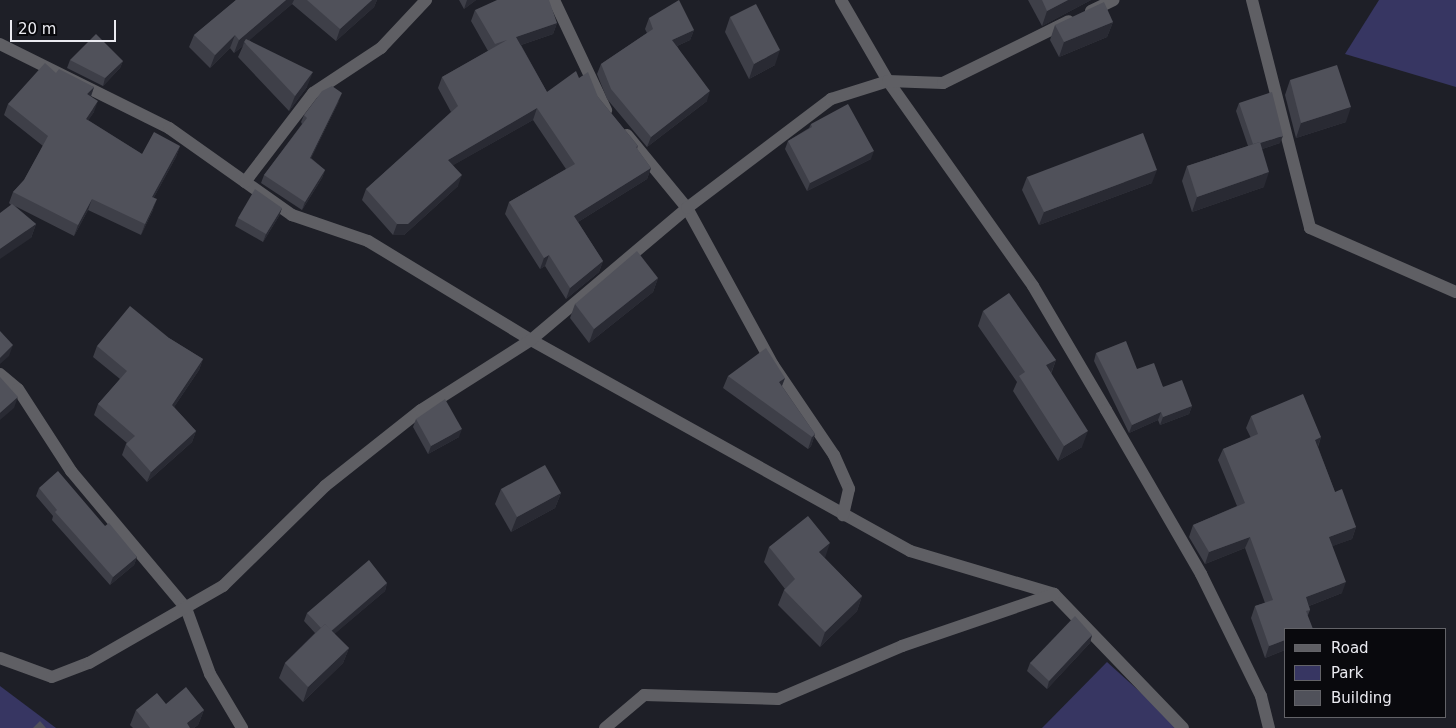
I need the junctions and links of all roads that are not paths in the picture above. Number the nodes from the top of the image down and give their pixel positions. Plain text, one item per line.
1 (426, 0) edge
2 (554, 0) edge
3 (840, 0) edge
4 (1114, 0) edge
5 (1252, 0) edge
6 (0, 44) edge
7 (888, 81) junction
8 (245, 182) junction
9 (688, 208) junction
10 (1456, 292) edge
11 (531, 340) junction
12 (0, 374) edge
13 (843, 515) junction
14 (1054, 594) junction
15 (186, 608) junction
16 (0, 658) edge
17 (242, 728) edge
18 (605, 728) edge
19 (1183, 728) edge
20 (1269, 728) edge

1 - 8 street
2 - 9 street
3 - 7 street
4 - 7 street
5 - 10 street
6 - 8 street
7 - 9 street
7 - 20 street
8 - 11 street
9 - 11 street
9 - 13 street
11 - 13 street
11 - 15 street
12 - 15 street
13 - 14 street
14 - 18 street
14 - 19 street
15 - 16 street
15 - 17 street

